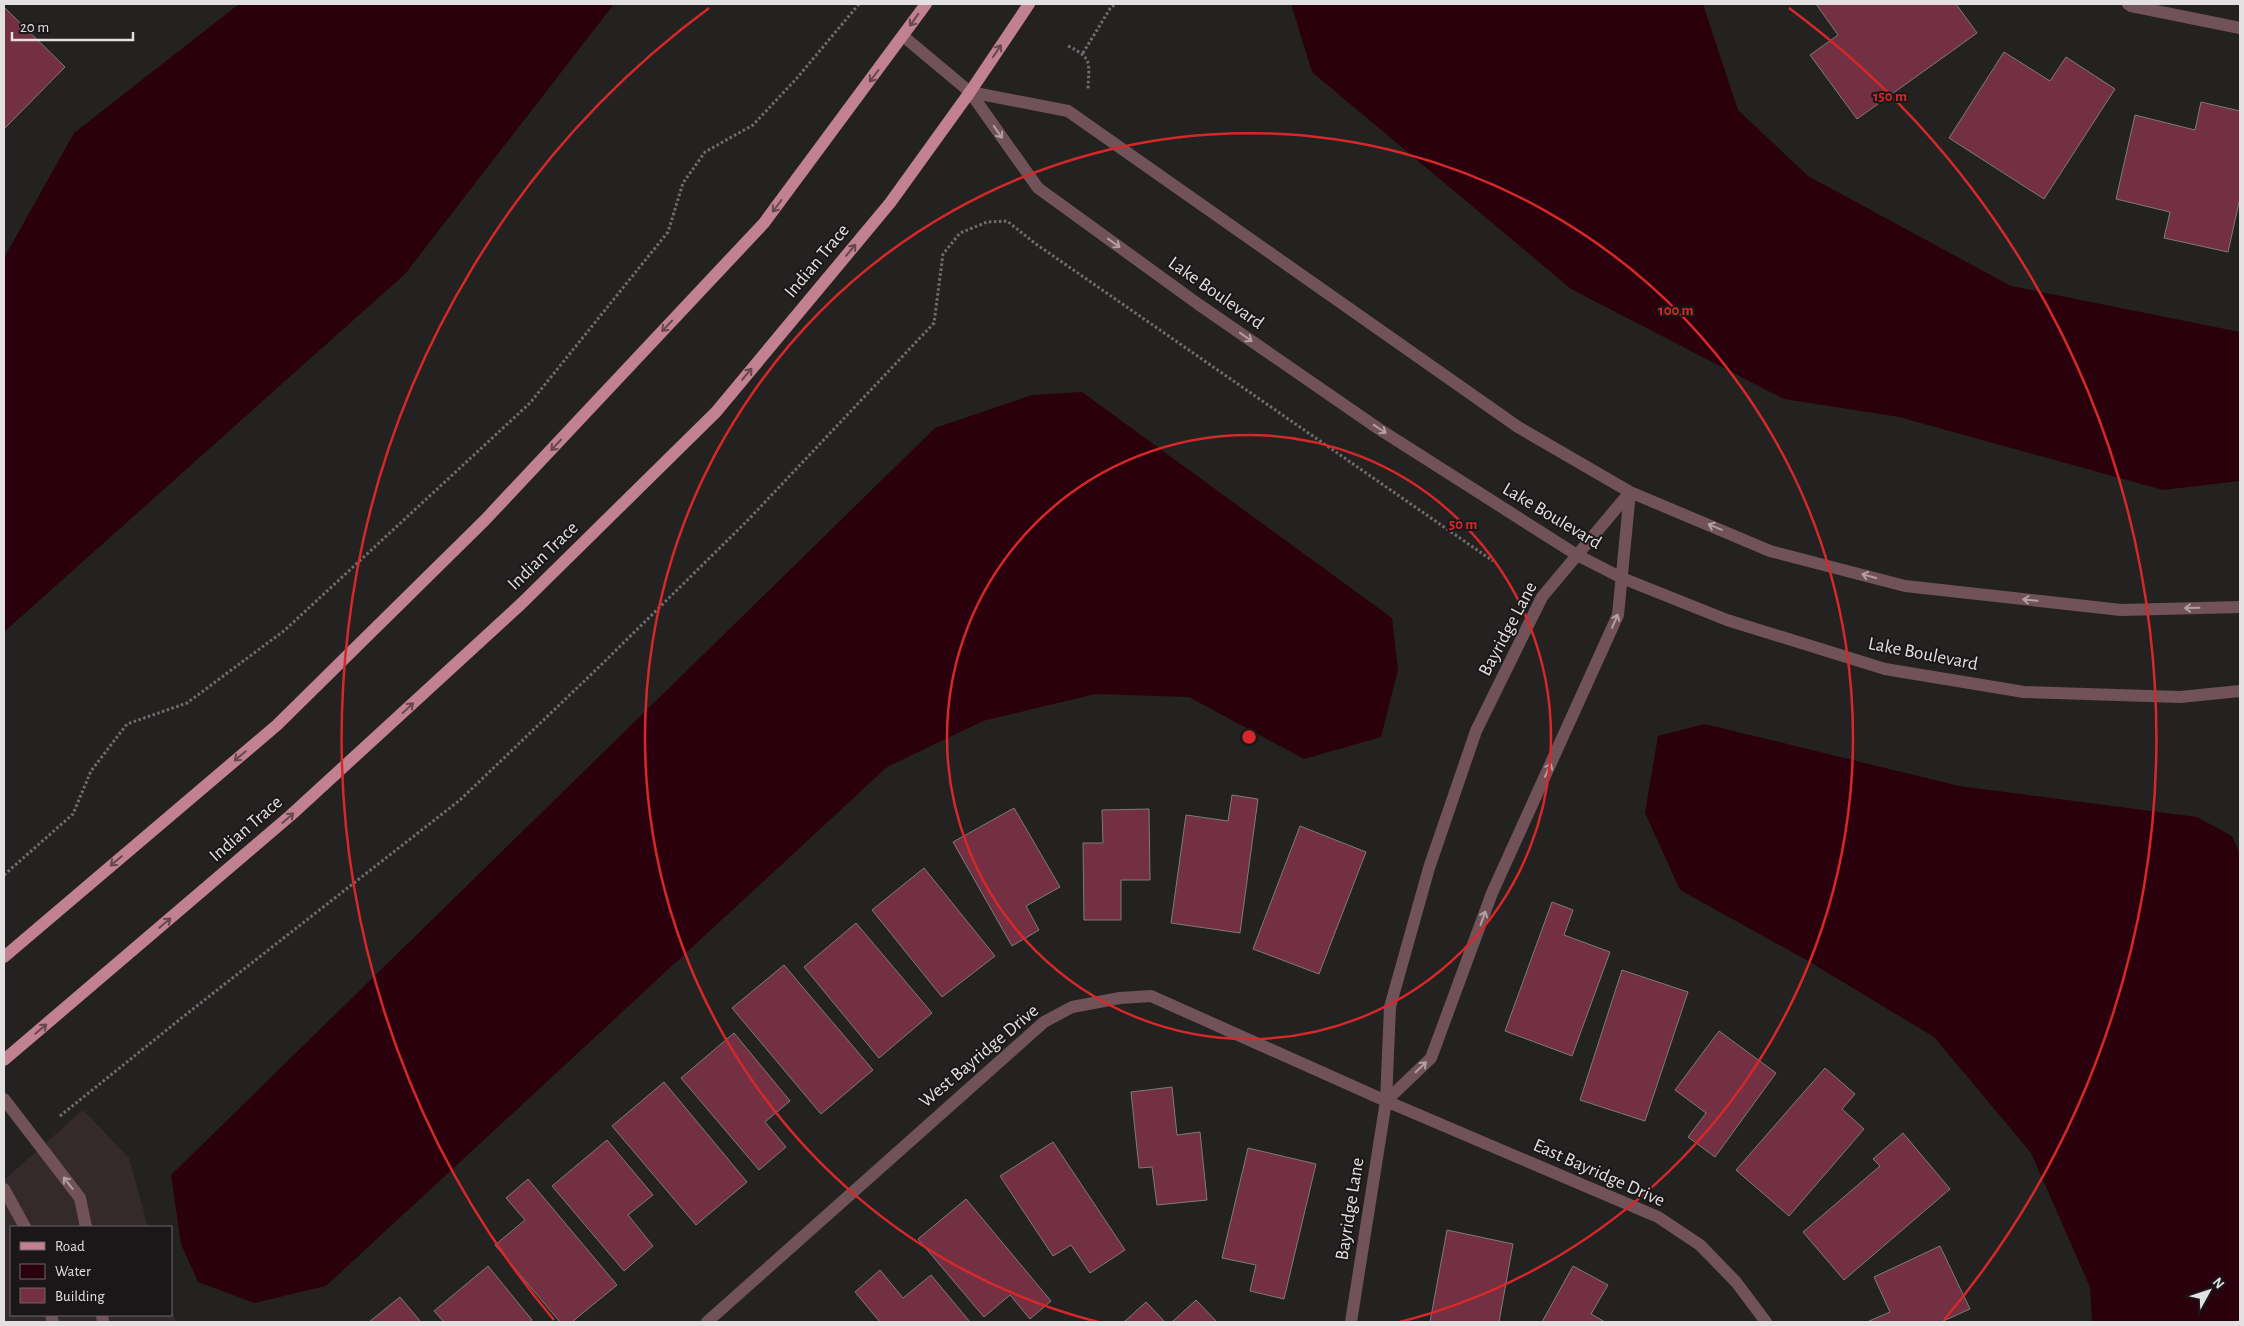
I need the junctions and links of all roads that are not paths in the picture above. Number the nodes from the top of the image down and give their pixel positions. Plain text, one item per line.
1 (926, 4) edge
2 (1028, 4) edge
3 (2128, 4) edge
4 (2240, 28) edge
5 (903, 36) junction
6 (970, 92) junction
7 (1630, 492) junction
8 (1577, 555) junction
9 (1622, 578) junction
10 (2240, 607) edge
11 (2240, 691) edge
12 (4, 957) edge
13 (4, 1060) edge
14 (4, 1099) edge
15 (1386, 1101) junction
16 (4, 1189) edge
17 (25, 1226) edge
18 (86, 1226) edge
19 (707, 1322) edge
20 (1351, 1322) edge
21 (1766, 1322) edge

1 -> 5 main road
6 -> 2 main road, Indian Trace
3 - 4 street
5 - 6 street, Lake Boulevard
5 -> 12 main road
6 - 7 street, Lake Boulevard
6 -> 8 street, Lake Boulevard
13 -> 6 main road, Indian Trace
7 - 8 street, Bayridge Lane
7 - 9 street
10 -> 7 street, Lake Boulevard
8 - 9 street, Lake Boulevard
8 - 15 street, Bayridge Lane
9 - 11 street, Lake Boulevard
15 -> 9 street
18 -> 14 street
15 - 19 street, West Bayridge Drive
15 - 20 street, Bayridge Lane
15 - 21 street, East Bayridge Drive
16 - 17 street

